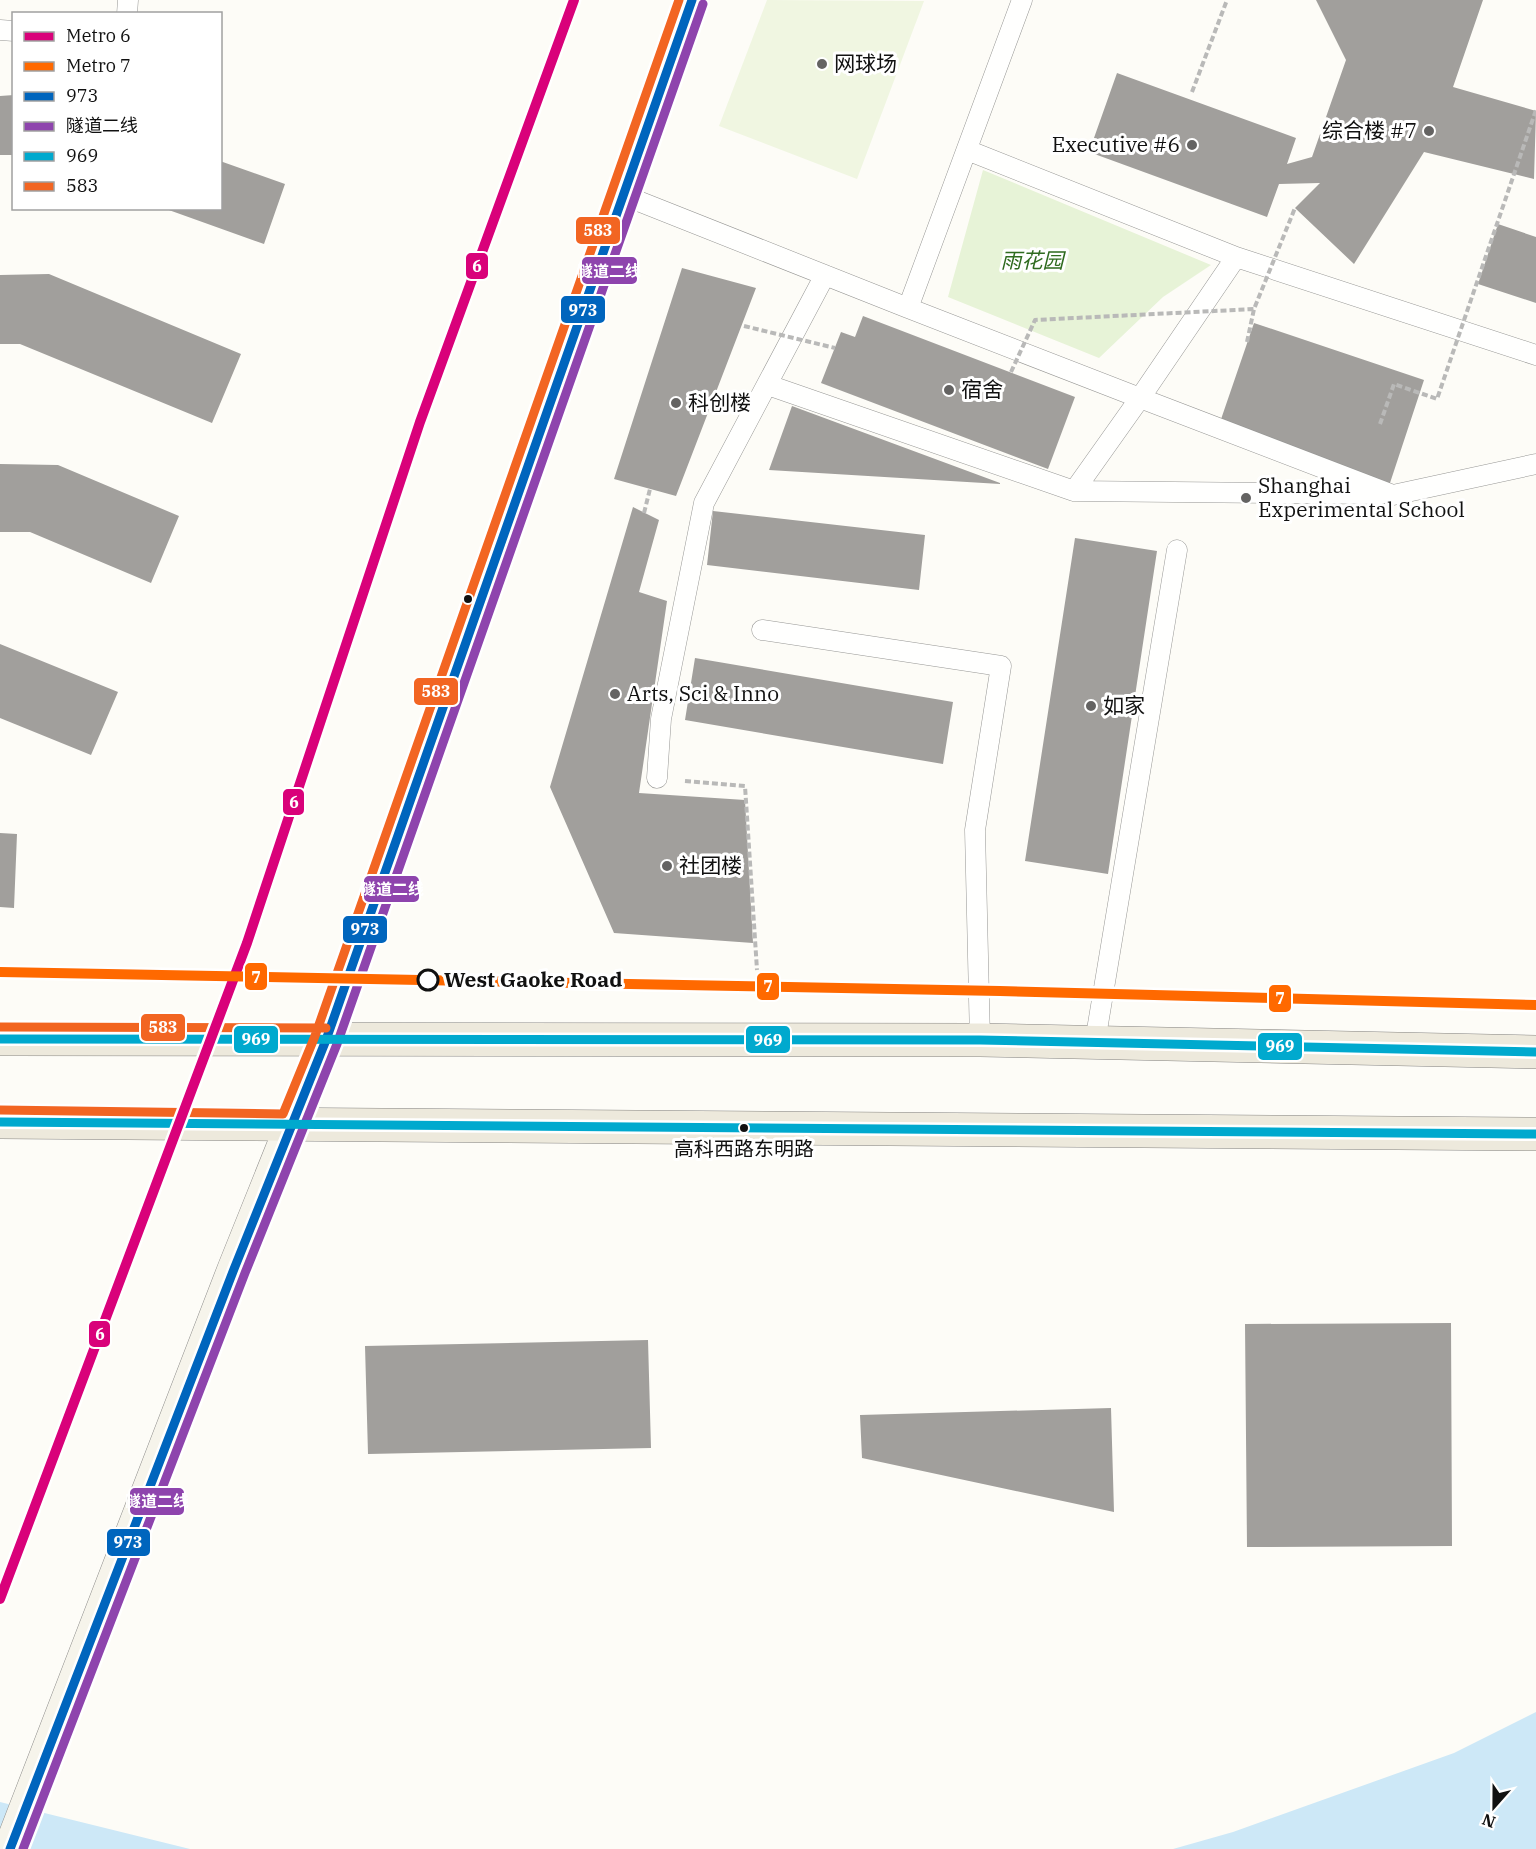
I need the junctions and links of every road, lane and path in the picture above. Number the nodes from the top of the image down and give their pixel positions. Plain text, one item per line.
1 (692, 0) edge
2 (1022, 0) edge
3 (1227, 0) edge
4 (1192, 92) dead end
5 (1536, 110) edge
6 (967, 150) junction
7 (623, 195) junction
8 (1295, 208) dead end
9 (1236, 257) junction
10 (825, 275) junction
11 (908, 308) junction
12 (1254, 309) junction
13 (744, 326) dead end
14 (1247, 342) dead end
15 (835, 348) dead end
16 (1536, 355) edge
17 (1011, 372) dead end
18 (768, 385) junction
19 (1140, 398) junction
20 (1380, 424) dead end
21 (1536, 464) edge
22 (650, 489) dead end
23 (1074, 491) junction
24 (1393, 495) junction
25 (644, 513) dead end
26 (1178, 550) dead end
27 (762, 630) dead end
28 (657, 778) joint
29 (757, 970) dead end
30 (0, 1039) edge
31 (326, 1040) junction
32 (980, 1040) junction
33 (1095, 1042) junction
34 (1536, 1052) edge
35 (0, 1122) edge
36 (291, 1126) junction
37 (1536, 1134) edge
38 (10, 1849) edge

1 - 7 main road
2 - 6 lane
3 - 4 path
5 - 20 path, bridge
6 - 9 lane
6 - 11 lane
7 - 10 lane
7 - 31 main road
8 - 12 path, bridge
9 - 16 lane
9 - 19 lane
10 - 11 lane
10 - 18 lane
11 - 19 lane
12 - 14 path, bridge
12 - 17 path, bridge
13 - 15 path, bridge
18 - 23 lane
18 - 28 lane
19 - 23 lane
19 - 24 lane
21 - 24 lane
22 - 25 path
23 - 24 lane
26 - 33 lane
27 - 32 lane
28 - 29 path
30 - 31 main road
31 - 32 main road
31 - 36 main road
32 - 33 main road
33 - 34 main road
35 - 36 main road
36 - 37 main road
36 - 38 main road

